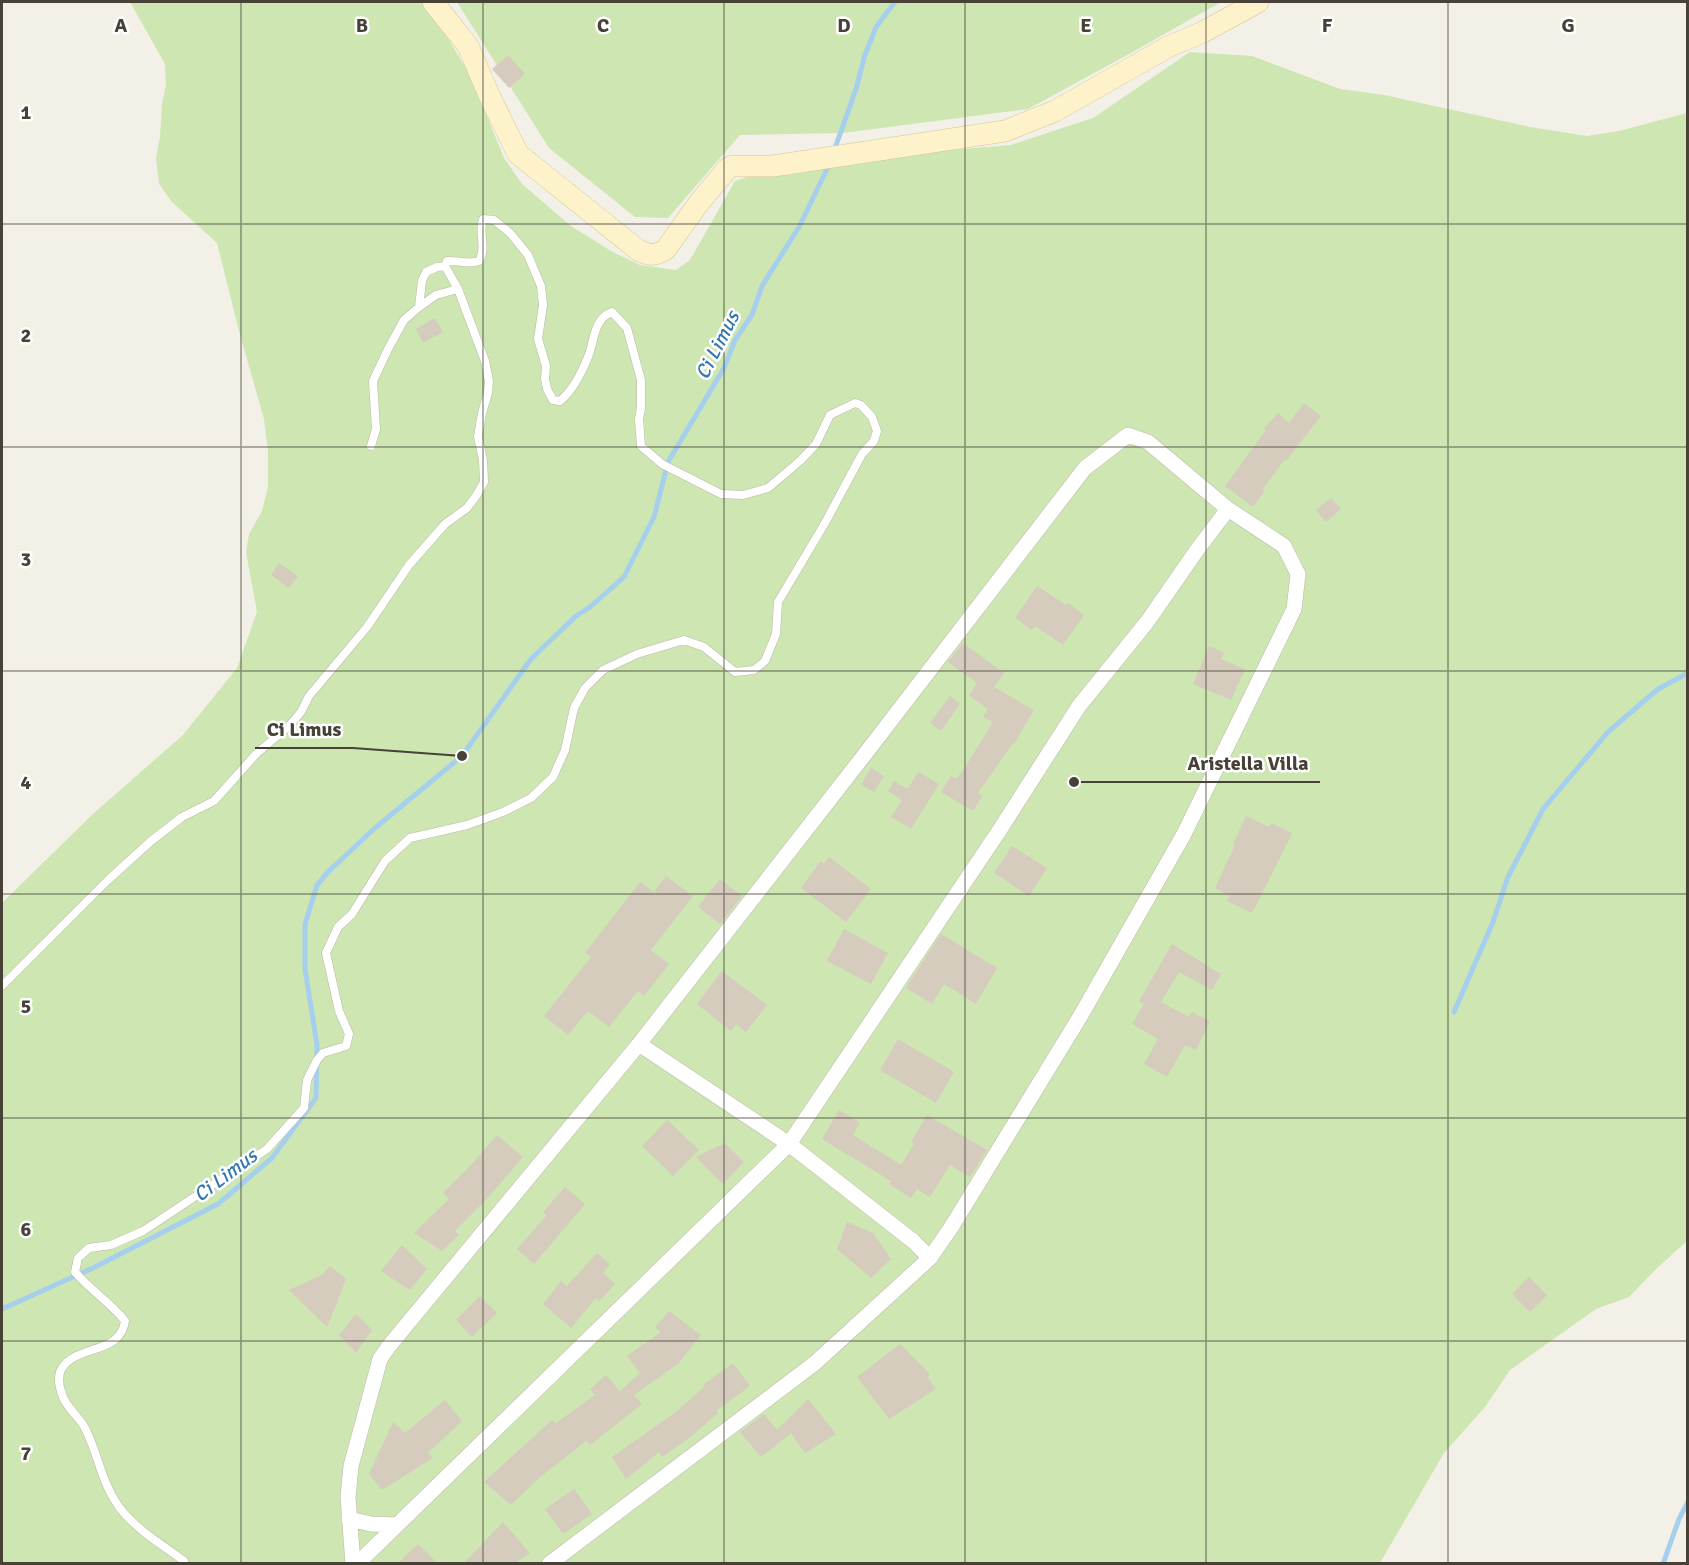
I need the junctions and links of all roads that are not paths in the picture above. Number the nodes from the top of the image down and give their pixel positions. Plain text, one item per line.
1 (433, 2) edge
2 (1258, 2) edge
3 (445, 266) junction
4 (458, 289) junction
5 (419, 307) junction
6 (371, 446) dead end
7 (1228, 509) junction
8 (2, 986) edge
9 (639, 1044) junction
10 (789, 1144) junction
11 (930, 1258) junction
12 (349, 1519) junction
13 (397, 1525) junction
14 (184, 1563) edge
15 (355, 1563) edge
16 (549, 1563) edge

1 - 2 street
3 - 4 lane
3 - 5 lane
3 - 14 lane
4 - 5 lane
4 - 8 lane
5 - 6 lane
7 - 9 street
7 - 10 street
7 - 11 street
9 - 10 street
9 - 12 street
10 - 11 street
10 - 13 street
11 - 16 street
12 - 13 street
12 - 15 street
13 - 15 street

